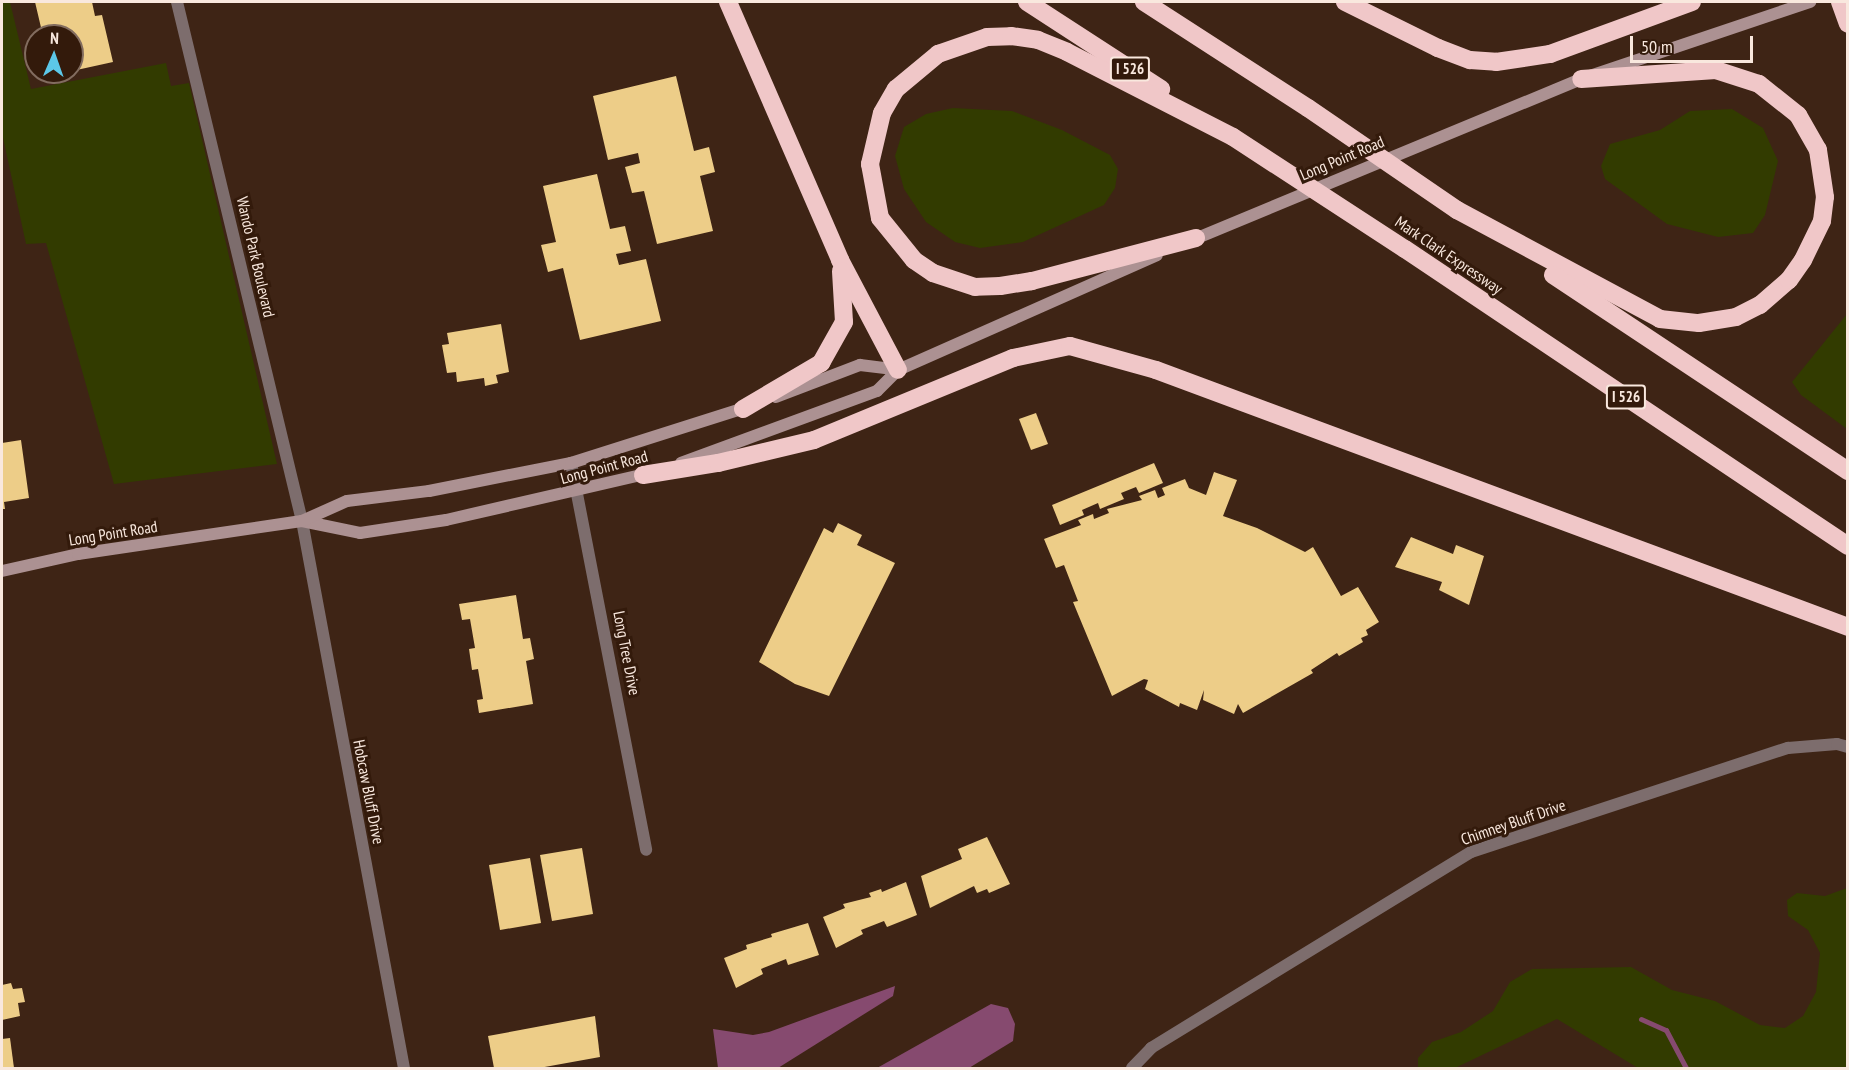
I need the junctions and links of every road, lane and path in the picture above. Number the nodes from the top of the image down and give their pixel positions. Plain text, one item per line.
1 (177, 2) edge
2 (728, 2) edge
3 (1027, 2) edge
4 (1144, 2) edge
5 (1345, 2) edge
6 (1692, 2) edge
7 (1810, 2) edge
8 (1840, 2) edge
9 (1848, 24) edge
10 (1581, 79) junction
11 (1233, 136) junction
12 (1457, 210) junction
13 (1196, 238) junction
14 (840, 260) junction
15 (898, 370) junction
16 (744, 409) junction
17 (571, 463) junction
18 (1848, 471) edge
19 (643, 475) junction
20 (578, 492) junction
21 (302, 521) junction
22 (1848, 546) edge
23 (2, 571) edge
24 (1841, 625) edge
25 (1848, 747) edge
26 (646, 850) dead end
27 (405, 1068) edge
28 (1132, 1068) edge

1 - 21 street, Wando Park Boulevard
2 - 14 highway
3 - 11 highway, Mark Clark Expressway / I 526
4 - 12 highway, bridge
5 - 6 highway
7 - 10 main road, Long Point Road
8 - 9 highway
10 - 12 highway
10 - 13 main road, Long Point Road
11 - 13 highway
11 - 22 highway, Mark Clark Expressway / I 526, bridge
12 - 18 highway
13 - 15 main road, Long Point Road
14 - 15 highway
14 - 16 highway
15 - 16 main road, Long Point Road
15 - 19 main road, Long Point Road
16 - 17 main road, Long Point Road
17 - 20 street, Long Tree Drive
17 - 21 main road, Long Point Road
19 - 20 main road, Long Point Road
19 - 24 highway
20 - 21 main road, Long Point Road
20 - 26 street, Long Tree Drive
21 - 23 main road, Long Point Road
21 - 27 street, Hobcaw Bluff Drive
25 - 28 street, Chimney Bluff Drive

